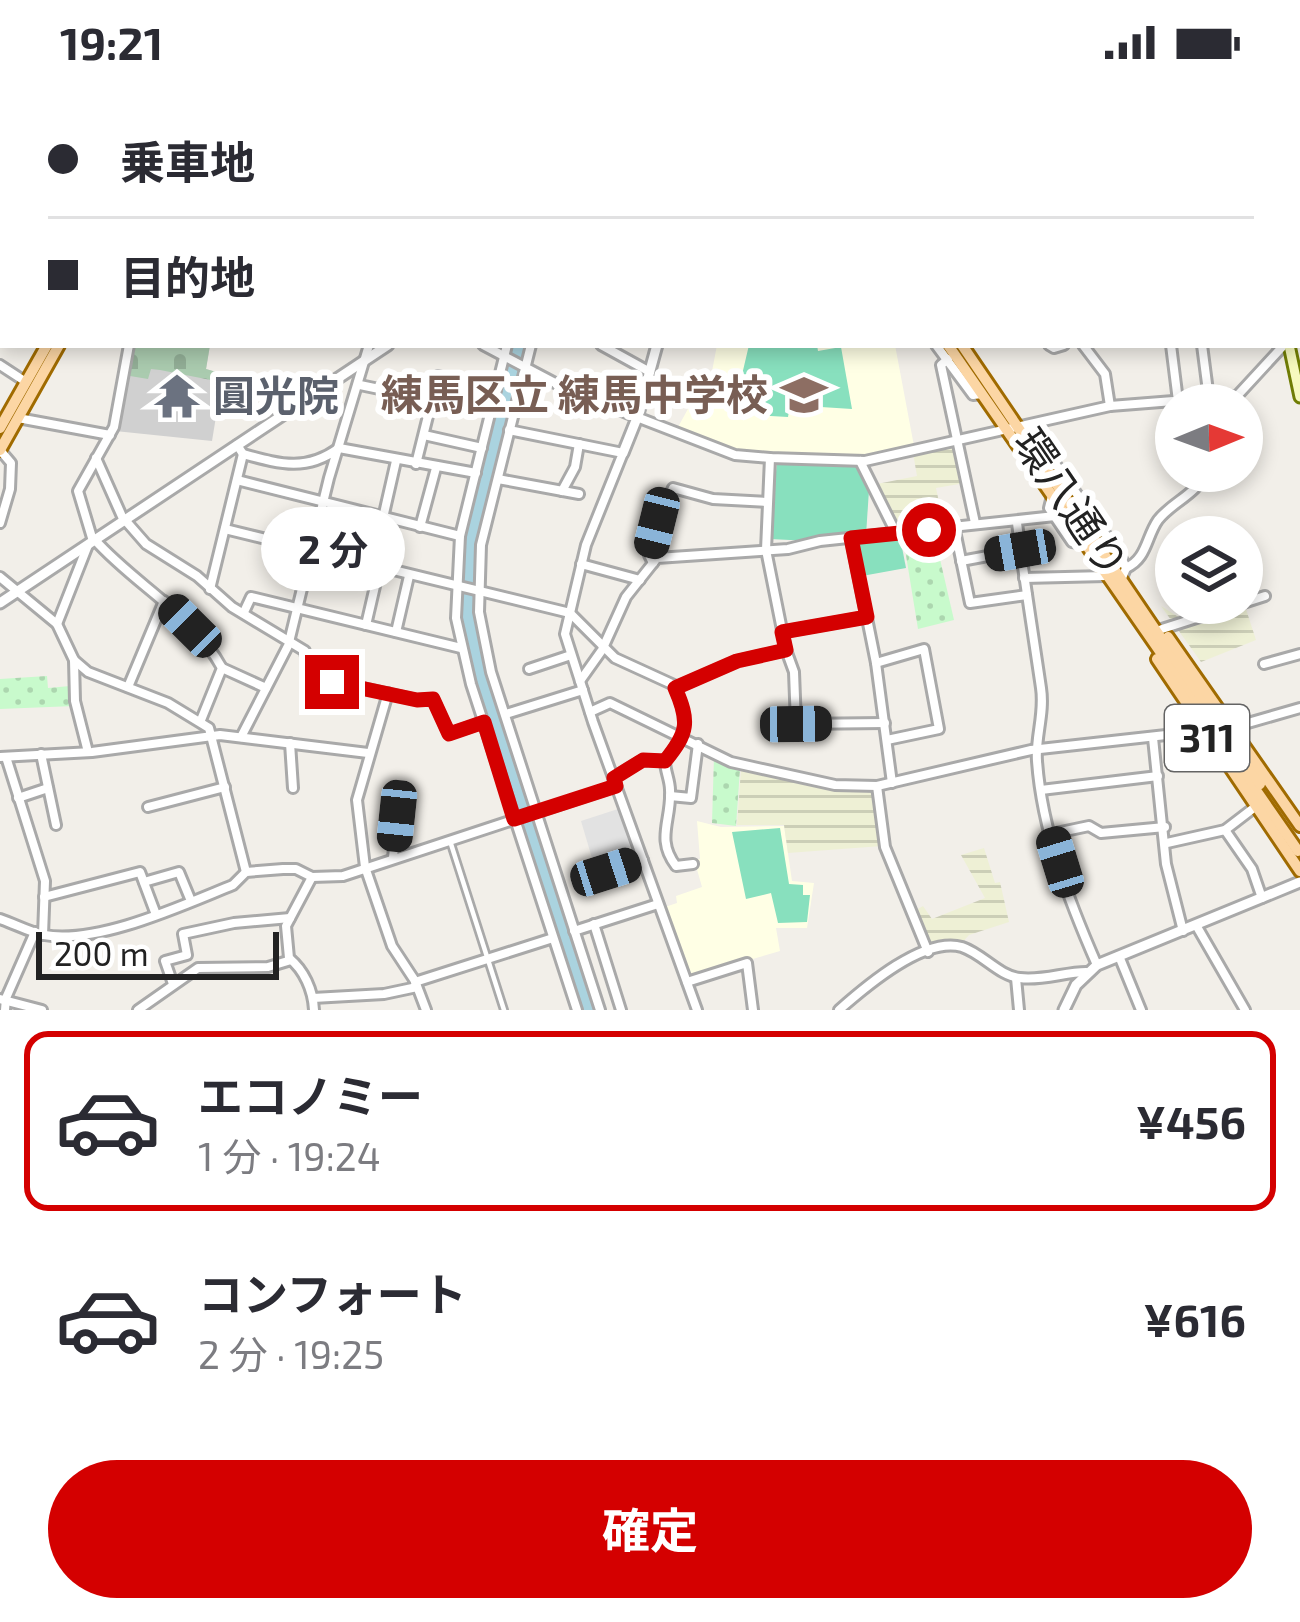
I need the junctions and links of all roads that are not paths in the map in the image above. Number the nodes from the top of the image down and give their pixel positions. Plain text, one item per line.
1 (45, 348) edge
2 (57, 348) edge
3 (128, 348) edge
4 (368, 348) edge
5 (384, 348) edge
6 (489, 348) edge
7 (508, 348) edge
8 (530, 348) edge
9 (606, 348) edge
10 (656, 348) edge
11 (939, 348) edge
12 (950, 348) edge
13 (964, 348) edge
14 (1085, 348) edge
15 (1171, 348) edge
16 (1202, 348) edge
17 (1284, 348) edge
18 (1288, 348) edge
19 (506, 357) junction
20 (948, 359) junction
21 (366, 360) junction
22 (0, 365) edge
23 (525, 366) junction
24 (650, 372) junction
25 (26, 382) junction
26 (1176, 384) edge
27 (1206, 384) edge
28 (1249, 384) edge
29 (360, 386) junction
30 (496, 390) junction
31 (1299, 390) edge
32 (982, 394) junction
33 (432, 400) junction
34 (1155, 403) edge
35 (1110, 406) junction
36 (18, 418) junction
37 (637, 418) junction
38 (1020, 426) junction
39 (0, 428) edge
40 (1006, 429) junction
41 (509, 430) junction
42 (110, 435) junction
43 (424, 435) junction
44 (960, 440) junction
45 (579, 444) junction
46 (339, 448) junction
47 (482, 448) junction
48 (0, 450) edge
49 (240, 450) junction
50 (623, 453) junction
51 (96, 458) junction
52 (770, 458) junction
53 (396, 460) junction
54 (860, 461) junction
55 (416, 464) junction
56 (436, 468) junction
57 (476, 473) junction
58 (497, 479) junction
59 (237, 480) junction
60 (562, 491) junction
61 (1192, 492) edge
62 (579, 494) dead end
63 (1052, 496) junction
64 (4, 497) edge
65 (323, 502) junction
66 (768, 502) junction
67 (1055, 516) junction
68 (383, 518) junction
69 (125, 520) junction
70 (1016, 522) junction
71 (975, 523) junction
72 (0, 524) edge
73 (420, 526) junction
74 (954, 526) junction
75 (225, 530) junction
76 (896, 533) junction
77 (460, 536) junction
78 (851, 538) junction
79 (92, 542) junction
80 (1085, 544) junction
81 (766, 550) junction
82 (1020, 550) junction
83 (310, 551) junction
84 (961, 561) junction
85 (653, 562) junction
86 (581, 564) junction
87 (380, 568) junction
88 (1124, 573) junction
89 (409, 576) junction
90 (0, 577) edge
91 (1108, 577) junction
92 (1024, 578) junction
93 (640, 580) junction
94 (455, 588) junction
95 (210, 589) junction
96 (17, 592) junction
97 (477, 592) junction
98 (1027, 595) junction
99 (1265, 596) dead end
100 (1123, 598) junction
101 (164, 601) junction
102 (0, 603) edge
103 (1139, 603) junction
104 (297, 608) junction
105 (244, 613) junction
106 (570, 613) junction
107 (867, 617) junction
108 (57, 624) junction
109 (366, 625) junction
110 (1162, 629) junction
111 (396, 632) junction
112 (782, 632) junction
113 (289, 642) junction
114 (604, 645) junction
115 (461, 648) junction
116 (786, 650) junction
117 (1300, 654) edge
118 (571, 655) junction
119 (74, 660) junction
120 (876, 663) junction
121 (1264, 664) dead end
122 (222, 668) junction
123 (529, 669) dead end
124 (581, 686) junction
125 (128, 687) junction
126 (266, 688) junction
127 (675, 688) junction
128 (388, 693) junction
129 (1300, 708) edge
130 (590, 712) junction
131 (506, 714) junction
132 (201, 720) junction
133 (484, 722) junction
134 (885, 723) junction
135 (1234, 727) junction
136 (1202, 731) junction
137 (213, 735) junction
138 (242, 737) junction
139 (1153, 738) junction
140 (683, 740) junction
141 (887, 740) junction
142 (290, 743) junction
143 (698, 745) junction
144 (1037, 751) junction
145 (88, 752) junction
146 (368, 753) junction
147 (41, 754) junction
148 (3, 757) edge
149 (665, 761) junction
150 (1158, 776) junction
151 (615, 782) junction
152 (892, 783) junction
153 (877, 786) junction
154 (226, 787) junction
155 (48, 788) junction
156 (293, 788) dead end
157 (1041, 790) junction
158 (670, 796) junction
159 (18, 798) junction
160 (148, 807) dead end
161 (1256, 807) junction
162 (536, 812) junction
163 (397, 816) dead end
164 (514, 819) junction
165 (56, 825) dead end
166 (1300, 826) edge
167 (1165, 827) junction
168 (1225, 830) junction
169 (1051, 834) junction
170 (450, 840) junction
171 (1167, 843) junction
172 (1299, 847) edge
173 (393, 858) junction
174 (643, 860) junction
175 (693, 863) dead end
176 (365, 867) junction
177 (1300, 871) edge
178 (246, 872) junction
179 (606, 872) dead end
180 (312, 877) junction
181 (144, 882) junction
182 (1300, 882) edge
183 (44, 897) junction
184 (1262, 898) junction
185 (191, 901) junction
186 (659, 904) junction
187 (155, 912) junction
188 (290, 918) junction
189 (0, 919) edge
190 (595, 924) junction
191 (1196, 925) junction
192 (1183, 931) junction
193 (574, 932) junction
194 (39, 933) junction
195 (553, 938) junction
196 (928, 952) junction
197 (1119, 956) junction
198 (488, 959) junction
199 (291, 960) junction
200 (1097, 965) junction
201 (1086, 973) junction
202 (1016, 978) junction
203 (687, 982) junction
204 (172, 984) junction
205 (416, 984) junction
206 (313, 998) junction
207 (4, 1003) edge
208 (42, 1010) edge
209 (138, 1010) edge
210 (314, 1010) edge
211 (426, 1010) edge
212 (504, 1010) edge
213 (577, 1010) edge
214 (600, 1010) edge
215 (621, 1010) edge
216 (697, 1010) edge
217 (753, 1010) edge
218 (840, 1010) edge
219 (1018, 1010) edge
220 (1064, 1010) edge
221 (1141, 1010) edge
222 (1245, 1010) edge

1 - 25 main road
2 - 36 main road
3 - 42 street
4 - 21 street
5 - 21 street
6 - 19 street
7 - 19 street
8 - 23 street
9 - 24 street
10 - 24 street
11 - 20 street
12 - 32 main road, 環八通り / 311
13 - 38 main road, 環八通り / 311
14 - 35 street
15 - 26 street
16 - 27 street
17 - 28 street
18 - 31 main road
19 - 23 street
19 - 30 street
20 - 32 street
20 - 44 street
21 - 29 street
21 - 49 street
22 - 25 street
23 - 37 street
23 - 41 street
24 - 37 street
25 - 39 main road
29 - 33 street
29 - 46 street
30 - 33 street
30 - 47 street
32 - 40 main road, 環八通り / 311
33 - 43 street
34 - 35 street
35 - 38 street
36 - 42 street
36 - 48 main road
37 - 50 street
37 - 52 street
38 - 40 street
38 - 88 main road, 環八通り / 311
40 - 44 street
40 - 63 main road, 環八通り / 311
41 - 45 street
41 - 58 street
42 - 51 street
43 - 47 street
43 - 55 street
44 - 54 street
44 - 71 street
45 - 50 street
45 - 60 street
46 - 49 street
46 - 53 street
46 - 65 street
47 - 57 street
48 - 64 street
49 - 59 street
49 - 69 street
50 - 86 street
51 - 69 street
51 - 79 street
52 - 54 street
52 - 66 street
53 - 55 street
53 - 68 street
54 - 76 street
55 - 56 street
56 - 57 street
56 - 73 street
57 - 77 street
58 - 60 street
58 - 97 street
59 - 65 street
59 - 75 street
60 - 62 street
61 - 88 street
63 - 67 street
63 - 80 main road, 環八通り / 311
64 - 72 street
65 - 68 street
65 - 83 street
66 - 81 street
66 - 85 street
67 - 70 street
67 - 80 street
68 - 73 street
69 - 79 street
69 - 95 street
70 - 71 street
70 - 82 street
71 - 74 street
73 - 77 street
74 - 76 street
74 - 84 street
75 - 83 street
75 - 95 street
76 - 78 street
77 - 94 street
78 - 81 street
78 - 107 street
79 - 96 street
79 - 101 street
79 - 108 street
80 - 91 main road, 環八通り / 311
81 - 85 street
81 - 112 street
82 - 84 street
82 - 92 street
83 - 87 street
83 - 104 street
84 - 98 street
85 - 93 street
86 - 93 street
86 - 106 street
87 - 89 street
87 - 109 street
88 - 103 main road, 環八通り / 311
89 - 94 street
89 - 111 street
90 - 96 street
91 - 92 street
91 - 100 main road, 環八通り / 311
92 - 98 street
93 - 114 street
94 - 97 street
94 - 115 street
95 - 105 street
96 - 102 street
96 - 108 street
97 - 106 street
97 - 131 street
98 - 144 street
99 - 110 street
100 - 136 main road, 311
100 - 172 main road, 環八通り / 311
101 - 122 street
101 - 125 street
103 - 110 main road, 311
103 - 172 main road, 環八通り / 311
104 - 105 street
104 - 109 street
104 - 113 street
105 - 113 street
106 - 114 street
106 - 118 street
107 - 112 street
107 - 120 street
108 - 119 street
109 - 111 street
110 - 135 main road, 311
111 - 115 street
112 - 116 street
113 - 126 street
113 - 128 street
114 - 124 street
114 - 127 street
115 - 133 street
116 - 127 street
116 - 134 street
117 - 121 street
118 - 123 street
118 - 124 street
119 - 125 street
119 - 145 street
120 - 134 street
120 - 141 street
122 - 126 street
122 - 132 street
124 - 130 street
124 - 131 street
125 - 132 street
126 - 138 street
127 - 140 street
128 - 133 street
128 - 146 street
129 - 135 street
130 - 140 street
130 - 151 street
131 - 162 street
132 - 137 street
133 - 164 street
134 - 141 street
135 - 166 main road, 311
136 - 139 street
136 - 161 main road, 311
137 - 138 street
137 - 145 street
137 - 154 street
138 - 142 street
139 - 144 street
139 - 150 street
140 - 143 street
140 - 149 street
141 - 152 street
142 - 146 street
142 - 156 street
143 - 153 street
143 - 158 street
144 - 152 street
144 - 157 street
145 - 147 street
146 - 176 street
147 - 148 street
147 - 155 street
148 - 159 street
149 - 151 street
149 - 158 street
150 - 157 street
150 - 167 street
151 - 162 street
151 - 174 street
152 - 153 street
153 - 196 street
154 - 160 street
154 - 178 street
155 - 159 street
155 - 165 street
157 - 169 street
158 - 175 street
159 - 183 street
161 - 168 street
161 - 177 main road, 311
162 - 164 street
162 - 193 street
163 - 173 street
164 - 170 street
164 - 195 street
167 - 169 street
167 - 171 street
168 - 171 street
168 - 184 street
169 - 200 street
170 - 173 street
170 - 198 street
171 - 192 street
173 - 176 street
174 - 179 street
174 - 186 street
176 - 180 street
176 - 205 street
178 - 180 street
178 - 185 street
180 - 188 street
181 - 183 street
181 - 185 street
181 - 187 street
182 - 184 street
183 - 194 street
184 - 191 street
185 - 187 street
186 - 190 street
186 - 203 street
187 - 194 street
188 - 199 street
188 - 204 street
189 - 194 street
190 - 193 street
190 - 215 street
191 - 192 street
191 - 222 street
192 - 197 street
193 - 214 street
194 - 207 street
195 - 198 street
195 - 213 street
196 - 202 street
196 - 218 street
197 - 200 street
197 - 221 street
198 - 205 street
198 - 212 street
199 - 204 street
199 - 206 street
200 - 201 street
201 - 202 street
201 - 220 street
202 - 219 street
203 - 216 street
203 - 217 street
204 - 209 street
205 - 206 street
205 - 211 street
206 - 210 street
207 - 208 street

